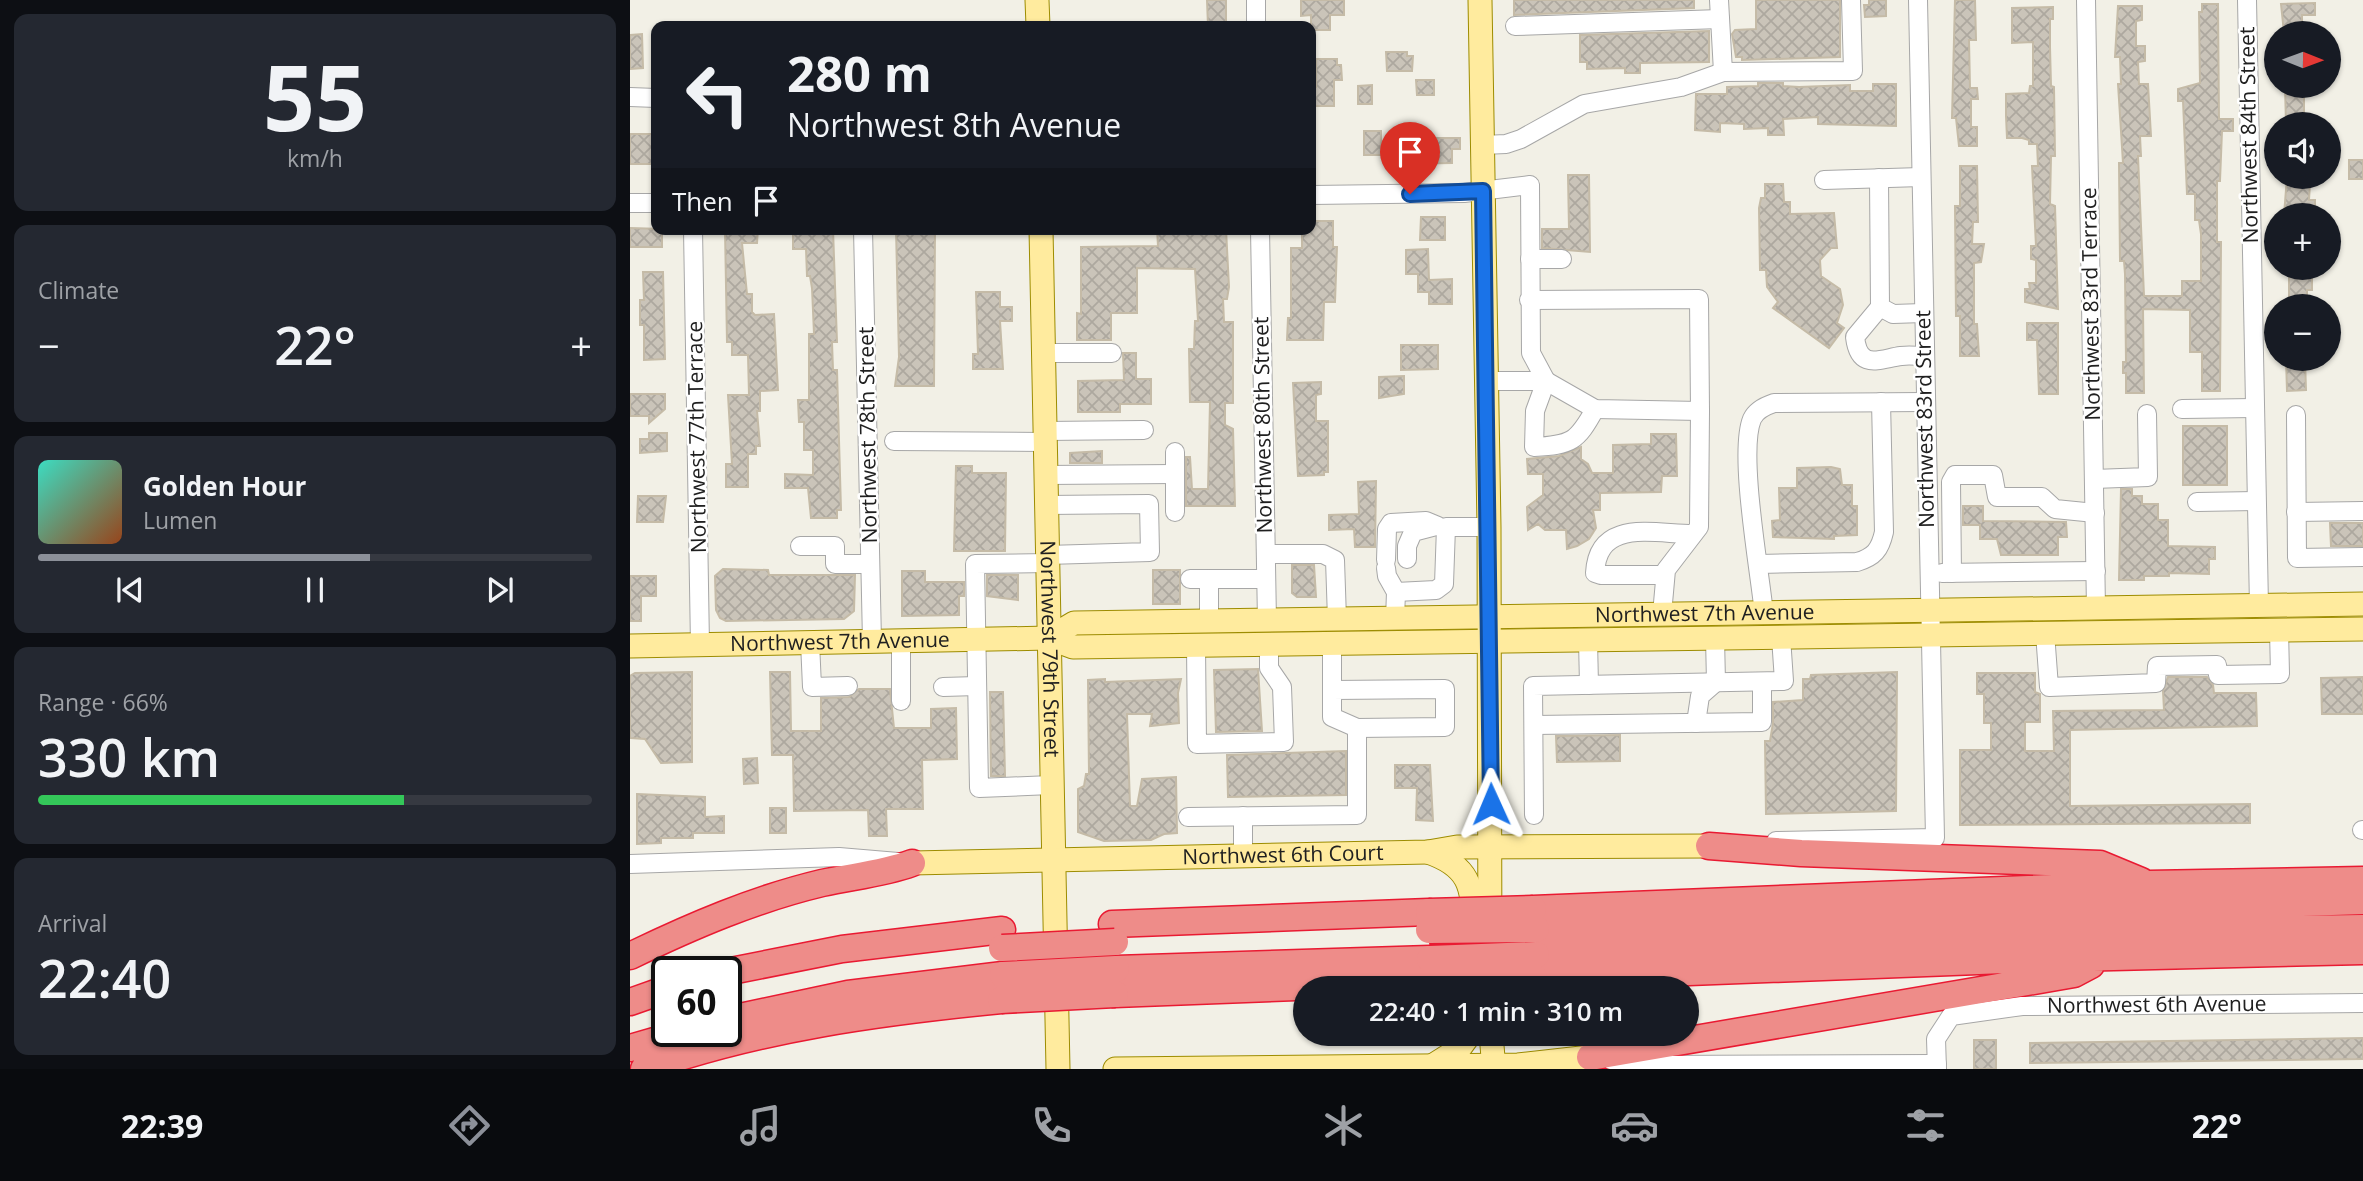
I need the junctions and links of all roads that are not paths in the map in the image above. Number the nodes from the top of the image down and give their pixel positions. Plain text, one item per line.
1 (1037, 0) edge
2 (1256, 0) edge
3 (1480, 0) edge
4 (1719, 0) edge
5 (1852, 0) edge
6 (1918, 0) edge
7 (2086, 0) edge
8 (2247, 0) edge
9 (1720, 19) junction
10 (1038, 21) edge
11 (1256, 21) edge
12 (1516, 26) dead end
13 (1723, 72) junction
14 (630, 97) edge
15 (651, 98) edge
16 (1483, 145) junction
17 (1921, 177) junction
18 (1880, 178) junction
19 (1824, 180) dead end
20 (1483, 191) junction
21 (1316, 195) edge
22 (630, 203) edge
23 (651, 203) edge
24 (694, 235) edge
25 (863, 235) edge
26 (1041, 235) edge
27 (1260, 235) edge
28 (1530, 259) junction
29 (1562, 259) dead end
30 (1529, 300) junction
31 (1880, 307) junction
32 (1923, 313) junction
33 (1044, 353) junction
34 (1112, 353) dead end
35 (1924, 356) junction
36 (1487, 381) junction
37 (1546, 381) junction
38 (1881, 402) junction
39 (1925, 402) junction
40 (2254, 408) junction
41 (2182, 409) dead end
42 (1595, 410) junction
43 (1700, 411) junction
44 (2147, 414) dead end
45 (2296, 415) dead end
46 (1144, 430) dead end
47 (1045, 437) junction
48 (894, 441) dead end
49 (1175, 452) dead end
50 (1175, 474) junction
51 (1046, 475) junction
52 (2094, 479) junction
53 (2256, 501) junction
54 (2197, 502) dead end
55 (1046, 505) junction
56 (1175, 512) dead end
57 (2296, 512) junction
58 (2363, 512) edge
59 (2095, 513) junction
60 (1442, 526) junction
61 (1489, 527) junction
62 (1693, 534) junction
63 (800, 546) dead end
64 (1266, 554) junction
65 (2363, 557) edge
66 (1047, 559) junction
67 (870, 564) junction
68 (1759, 564) junction
69 (2096, 571) junction
70 (1928, 573) junction
71 (1952, 573) junction
72 (1665, 575) junction
73 (1190, 579) dead end
74 (1209, 579) junction
75 (1266, 579) junction
76 (1401, 592) junction
77 (2363, 604) edge
78 (2259, 606) junction
79 (2096, 608) junction
80 (1929, 611) junction
81 (1662, 614) junction
82 (1764, 614) junction
83 (1489, 617) junction
84 (1395, 619) junction
85 (1337, 620) junction
86 (1267, 621) junction
87 (1209, 622) junction
88 (2363, 629) edge
89 (2279, 630) junction
90 (2235, 631) junction
91 (2045, 633) junction
92 (1929, 635) junction
93 (1781, 637) junction
94 (1049, 638) junction
95 (1715, 638) junction
96 (976, 640) junction
97 (1588, 640) junction
98 (872, 641) junction
99 (901, 641) junction
100 (1489, 641) junction
101 (810, 642) junction
102 (1332, 643) junction
103 (700, 645) junction
104 (1269, 645) junction
105 (630, 646) edge
106 (1196, 646) junction
107 (1716, 682) junction
108 (1762, 682) junction
109 (1588, 685) junction
110 (848, 686) dead end
111 (977, 686) junction
112 (943, 687) dead end
113 (1332, 690) junction
114 (901, 701) dead end
115 (1696, 723) junction
116 (1534, 725) junction
117 (1357, 728) junction
118 (1051, 785) junction
119 (1534, 815) dead end
120 (1243, 816) junction
121 (1188, 817) dead end
122 (1935, 838) joint
123 (1709, 846) junction
124 (1490, 847) junction
125 (1429, 852) junction
126 (1243, 856) junction
127 (1054, 860) junction
128 (912, 863) junction
129 (630, 864) edge
130 (2363, 880) edge
131 (2149, 884) junction
132 (2363, 901) edge
133 (2363, 928) edge
134 (1002, 939) junction
135 (1535, 943) junction
136 (2363, 951) edge
137 (630, 956) edge
138 (2109, 957) junction
139 (742, 969) edge
140 (1475, 976) edge
141 (1490, 976) edge
142 (742, 987) edge
143 (1002, 987) junction
144 (651, 995) edge
145 (630, 1002) edge
146 (2363, 1003) edge
147 (651, 1012) edge
148 (742, 1017) edge
149 (630, 1019) edge
150 (651, 1042) edge
151 (1461, 1046) edge
152 (1492, 1046) edge
153 (630, 1048) edge
154 (1590, 1057) junction
155 (1432, 1066) junction
156 (1494, 1067) edge
157 (1937, 1067) edge
158 (644, 1069) edge
159 (1058, 1069) edge
160 (1115, 1069) edge
161 (1159, 1069) edge

1 - 10 main road
2 - 11 street
3 - 16 main road
4 - 9 street
5 - 13 street
6 - 17 street, Northwest 83rd Street
7 - 52 street, Northwest 83rd Terrace
8 - 40 street, Northwest 84th Street
9 - 12 street
9 - 13 street
13 - 16 street
14 - 15 street
16 - 20 main road
17 - 18 street
17 - 32 street, Northwest 83rd Street
18 - 19 street
18 - 31 street
20 - 21 street
20 - 28 street
20 - 36 main road
22 - 23 street
24 - 103 street, Northwest 77th Terrace
25 - 67 street, Northwest 78th Street
26 - 33 main road, Northwest 79th Street
27 - 64 street, Northwest 80th Street
28 - 29 street
28 - 30 street
30 - 37 street
30 - 43 street
31 - 32 street
31 - 35 street
32 - 35 street, Northwest 83rd Street
33 - 34 street
33 - 47 main road, Northwest 79th Street
35 - 39 street, Northwest 83rd Street
36 - 37 street
36 - 61 main road
37 - 42 street
37 - 42 street
38 - 39 street
38 - 68 street
38 - 68 street
39 - 70 street, Northwest 83rd Street
40 - 41 street
40 - 53 street, Northwest 84th Street
42 - 43 street
43 - 62 street
44 - 52 street
45 - 57 street
46 - 47 street
47 - 48 street
47 - 51 main road, Northwest 79th Street
49 - 50 street
50 - 51 street
50 - 56 street
51 - 55 main road, Northwest 79th Street
52 - 59 street, Northwest 83rd Terrace
53 - 54 street
53 - 78 street, Northwest 84th Street
55 - 66 main road, Northwest 79th Street
55 - 66 street
57 - 58 street
57 - 65 street
59 - 69 street, Northwest 83rd Terrace
59 - 71 street
60 - 61 street
60 - 76 street
60 - 76 street
60 - 76 street
61 - 83 main road
62 - 72 street
62 - 72 street
63 - 67 street
64 - 75 street, Northwest 80th Street
64 - 85 street
66 - 94 main road, Northwest 79th Street
66 - 96 street
67 - 98 street, Northwest 78th Street
68 - 82 street
69 - 71 street
69 - 79 street, Northwest 83rd Terrace
70 - 71 street
70 - 80 street, Northwest 83rd Street
72 - 81 street
73 - 74 street
74 - 75 street
74 - 87 street
75 - 86 street, Northwest 80th Street
76 - 84 street
77 - 78 main road, Northwest 7th Avenue
78 - 79 main road, Northwest 7th Avenue
78 - 90 main road
79 - 80 main road, Northwest 7th Avenue
80 - 82 main road, Northwest 7th Avenue
80 - 92 street, Northwest 83rd Street
81 - 82 main road, Northwest 7th Avenue
81 - 83 main road, Northwest 7th Avenue
83 - 84 main road, Northwest 7th Avenue
83 - 100 main road
84 - 85 main road, Northwest 7th Avenue
85 - 86 main road, Northwest 7th Avenue
86 - 87 main road, Northwest 7th Avenue
87 - 94 main road, Northwest 7th Avenue
88 - 89 main road, Northwest 7th Avenue
89 - 90 main road, Northwest 7th Avenue
89 - 91 street
90 - 91 main road, Northwest 7th Avenue
91 - 92 main road, Northwest 7th Avenue
92 - 93 main road, Northwest 7th Avenue
92 - 122 street, Northwest 83rd Street
93 - 95 main road, Northwest 7th Avenue
93 - 108 street
94 - 96 main road, Northwest 7th Avenue
94 - 106 main road, Northwest 7th Avenue
94 - 118 main road, Northwest 79th Street
95 - 97 main road, Northwest 7th Avenue
95 - 107 street
96 - 99 main road, Northwest 7th Avenue
96 - 111 street
97 - 100 main road, Northwest 7th Avenue
97 - 109 street
98 - 99 main road, Northwest 7th Avenue
98 - 101 main road, Northwest 7th Avenue
99 - 114 street
100 - 102 main road, Northwest 7th Avenue
100 - 124 main road
101 - 103 main road, Northwest 7th Avenue
101 - 110 street
102 - 104 main road, Northwest 7th Avenue
102 - 113 street
103 - 105 main road, Northwest 7th Avenue
104 - 106 main road, Northwest 7th Avenue
104 - 106 street
107 - 108 street
107 - 109 street
107 - 115 street
108 - 115 street
109 - 116 street
111 - 112 street
111 - 118 street
113 - 117 street
113 - 117 street
115 - 116 street
116 - 119 street
117 - 120 street
118 - 127 main road, Northwest 79th Street
120 - 121 street
120 - 126 street
122 - 123 street, Northwest 6th Court
123 - 124 main road, Northwest 6th Court
123 - 131 highway
124 - 125 main road, Northwest 6th Court
124 - 141 main road
125 - 126 main road, Northwest 6th Court
125 - 140 main road
126 - 127 main road, Northwest 6th Court
127 - 128 main road, Northwest 6th Court
127 - 159 main road, Northwest 79th Street
128 - 129 street, Northwest 6th Court
128 - 137 highway
130 - 131 highway
131 - 135 highway
132 - 135 highway
133 - 135 highway
134 - 135 highway, bridge
134 - 139 highway
134 - 142 highway
135 - 138 highway
135 - 143 highway, bridge
136 - 138 highway
138 - 154 highway
143 - 148 highway
143 - 158 highway
144 - 145 highway
146 - 157 street, Northwest 6th Avenue
147 - 149 highway
150 - 153 highway
151 - 155 main road
152 - 156 main road
154 - 156 main road
154 - 157 street
155 - 156 main road
155 - 161 main road
160 - 161 main road

